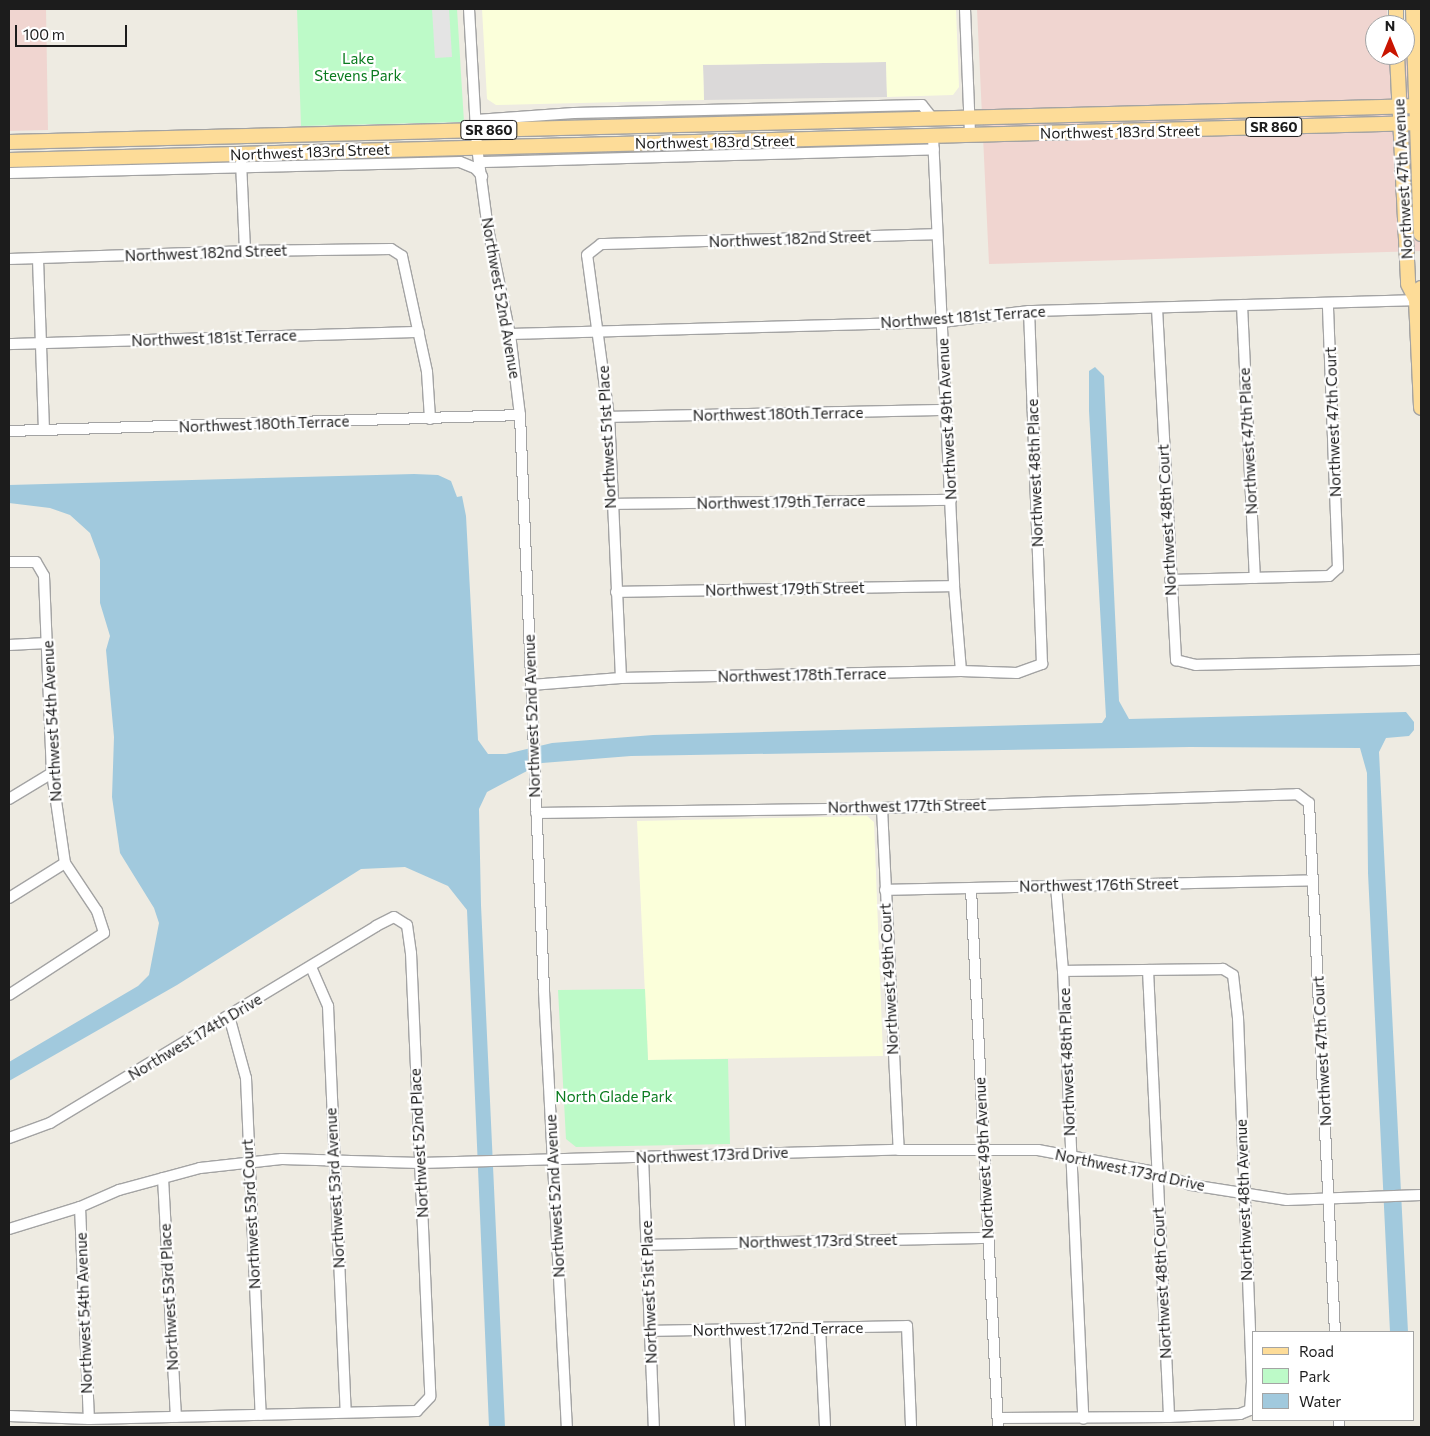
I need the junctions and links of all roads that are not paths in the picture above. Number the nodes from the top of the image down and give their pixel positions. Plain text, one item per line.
1 (469, 9) edge
2 (965, 9) edge
3 (1413, 9) edge
4 (1397, 65) edge
5 (1399, 106) junction
6 (1418, 106) edge
7 (700, 110) junction
8 (1218, 112) junction
9 (1183, 113) junction
10 (969, 118) junction
11 (934, 119) junction
12 (1419, 123) edge
13 (1400, 124) junction
14 (476, 125) junction
15 (696, 125) junction
16 (1196, 130) junction
17 (1148, 132) junction
18 (970, 136) junction
19 (113, 139) junction
20 (9, 142) edge
21 (671, 143) junction
22 (934, 143) junction
23 (477, 147) junction
24 (80, 158) junction
25 (9, 160) edge
26 (241, 160) junction
27 (480, 162) junction
28 (9, 173) edge
29 (482, 176) junction
30 (937, 234) junction
31 (1421, 234) edge
32 (642, 245) joint
33 (245, 251) junction
34 (38, 259) junction
35 (9, 260) edge
36 (1419, 294) edge
37 (1328, 303) junction
38 (1242, 305) junction
39 (1157, 308) junction
40 (1029, 311) junction
41 (942, 322) junction
42 (600, 331) junction
43 (419, 332) junction
44 (510, 334) junction
45 (40, 343) junction
46 (9, 344) edge
47 (1420, 344) edge
48 (1421, 408) edge
49 (947, 410) junction
50 (520, 415) junction
51 (609, 418) junction
52 (430, 419) junction
53 (44, 430) junction
54 (9, 431) edge
55 (950, 500) junction
56 (611, 504) junction
57 (9, 562) edge
58 (1255, 578) junction
59 (1170, 580) junction
60 (954, 586) junction
61 (616, 592) junction
62 (1040, 635) joint
63 (47, 644) junction
64 (9, 645) edge
65 (1421, 660) edge
66 (961, 671) junction
67 (621, 678) junction
68 (531, 685) junction
69 (52, 773) junction
70 (1278, 795) joint
71 (9, 799) edge
72 (882, 808) junction
73 (536, 813) junction
74 (65, 863) junction
75 (1313, 880) junction
76 (1056, 886) junction
77 (971, 889) junction
78 (885, 890) junction
79 (9, 898) edge
80 (376, 926) joint
81 (311, 968) junction
82 (1148, 970) junction
83 (1063, 971) junction
84 (9, 995) edge
85 (229, 1016) junction
86 (9, 1138) edge
87 (899, 1150) junction
88 (983, 1150) junction
89 (1071, 1156) junction
90 (643, 1157) junction
91 (553, 1160) junction
92 (249, 1162) junction
93 (333, 1163) junction
94 (420, 1163) junction
95 (1155, 1172) junction
96 (163, 1178) junction
97 (1243, 1194) junction
98 (1421, 1195) edge
99 (1330, 1198) junction
100 (80, 1207) junction
101 (9, 1229) edge
102 (988, 1238) junction
103 (647, 1245) junction
104 (820, 1327) junction
105 (735, 1330) junction
106 (650, 1331) junction
107 (1335, 1331) edge
108 (346, 1412) junction
109 (260, 1415) junction
110 (9, 1416) edge
111 (176, 1416) junction
112 (1169, 1417) junction
113 (89, 1419) junction
114 (1083, 1419) junction
115 (998, 1423) edge
116 (567, 1427) edge
117 (654, 1427) edge
118 (740, 1427) edge
119 (825, 1427) edge
120 (911, 1427) edge

1 - 14 street, Northwest 52nd Avenue
2 - 10 street
3 - 6 main road, Northwest 47th Avenue
4 - 5 main road, Northwest 47th Avenue
5 - 6 main road, Northwest 183rd Street / SR 860
5 - 8 main road, Northwest 183rd Street / SR 860
5 - 13 main road, Northwest 47th Avenue
6 - 12 main road, Northwest 47th Avenue
7 - 11 street
7 - 14 street
7 - 15 street
8 - 9 main road, Northwest 183rd Street / SR 860
8 - 16 main road
9 - 10 main road, Northwest 183rd Street / SR 860
9 - 17 main road
10 - 11 main road, Northwest 183rd Street / SR 860
10 - 18 street
11 - 15 main road, Northwest 183rd Street / SR 860
12 - 13 main road, Northwest 183rd Street / SR 860
12 - 31 main road, Northwest 47th Avenue
13 - 16 main road, Northwest 183rd Street / SR 860
13 - 36 main road, Northwest 47th Avenue
14 - 15 main road, Northwest 183rd Street / SR 860
14 - 19 main road, Northwest 183rd Street / SR 860
14 - 23 street, Northwest 52nd Avenue
15 - 21 main road
16 - 17 main road, Northwest 183rd Street / SR 860
17 - 18 main road, Northwest 183rd Street / SR 860
18 - 22 main road, Northwest 183rd Street / SR 860
19 - 20 main road, Northwest 183rd Street / SR 860
19 - 24 main road
21 - 22 main road, Northwest 183rd Street / SR 860
21 - 23 main road, Northwest 183rd Street / SR 860
22 - 27 street
22 - 30 street, Northwest 49th Avenue
23 - 26 main road, Northwest 183rd Street / SR 860
23 - 27 street, Northwest 52nd Avenue
24 - 25 main road, Northwest 183rd Street / SR 860
24 - 26 main road, Northwest 183rd Street / SR 860
26 - 28 street
26 - 29 street
26 - 33 street
27 - 29 street, Northwest 52nd Avenue
29 - 44 street, Northwest 52nd Avenue
30 - 32 street, Northwest 182nd Street
30 - 41 street, Northwest 49th Avenue
32 - 42 street, Northwest 51st Place
33 - 34 street, Northwest 182nd Street
33 - 43 street, Northwest 182nd Street
34 - 35 street, Northwest 182nd Street
34 - 45 street
36 - 37 street, Northwest 181st Terrace
36 - 47 main road, Northwest 47th Avenue
37 - 38 street, Northwest 181st Terrace
37 - 58 street, Northwest 47th Court
38 - 39 street, Northwest 181st Terrace
38 - 58 street, Northwest 47th Place
39 - 40 street, Northwest 181st Terrace
39 - 59 street, Northwest 48th Court
40 - 41 street, Northwest 181st Terrace
40 - 62 street, Northwest 48th Place
41 - 42 street, Northwest 181st Terrace
41 - 49 street, Northwest 49th Avenue
42 - 44 street, Northwest 181st Terrace
42 - 51 street, Northwest 51st Place
43 - 45 street, Northwest 181st Terrace
43 - 52 street
44 - 50 street, Northwest 52nd Avenue
45 - 46 street, Northwest 181st Terrace
45 - 53 street
47 - 48 main road, Northwest 47th Avenue
49 - 51 street, Northwest 180th Terrace
49 - 55 street, Northwest 49th Avenue
50 - 52 street, Northwest 180th Terrace
50 - 68 street, Northwest 52nd Avenue
51 - 56 street, Northwest 51st Place
52 - 53 street, Northwest 180th Terrace
53 - 54 street, Northwest 180th Terrace
55 - 56 street, Northwest 179th Terrace
55 - 60 street, Northwest 49th Avenue
56 - 61 street, Northwest 51st Place
57 - 63 street, Northwest 54th Avenue
58 - 59 street
59 - 65 street, Northwest 48th Court
60 - 61 street, Northwest 179th Street
60 - 66 street, Northwest 49th Avenue
61 - 67 street, Northwest 51st Place
62 - 66 street, Northwest 178th Terrace
63 - 64 street
63 - 69 street, Northwest 54th Avenue
66 - 67 street, Northwest 178th Terrace
67 - 68 street, Northwest 178th Terrace
68 - 73 street, Northwest 52nd Avenue
69 - 71 street
69 - 74 street, Northwest 54th Avenue
70 - 72 street, Northwest 177th Street
70 - 75 street, Northwest 47th Court
72 - 73 street, Northwest 177th Street
72 - 78 street, Northwest 49th Court
73 - 91 street, Northwest 52nd Avenue
74 - 79 street
74 - 84 street, Northwest 54th Avenue
75 - 76 street, Northwest 176th Street
75 - 99 street, Northwest 47th Court
76 - 77 street, Northwest 176th Street
76 - 83 street, Northwest 48th Place
77 - 78 street, Northwest 176th Street
77 - 88 street, Northwest 49th Avenue
78 - 87 street, Northwest 49th Court
80 - 81 street, Northwest 174th Drive
80 - 94 street, Northwest 52nd Place
81 - 85 street, Northwest 174th Drive
81 - 93 street, Northwest 53rd Avenue
82 - 83 street
82 - 95 street, Northwest 48th Court
82 - 97 street, Northwest 48th Avenue
83 - 89 street, Northwest 48th Place
85 - 86 street, Northwest 174th Drive
85 - 92 street, Northwest 53rd Court
87 - 88 street, Northwest 173rd Drive
87 - 90 street, Northwest 173rd Drive
88 - 89 street, Northwest 173rd Drive
88 - 102 street, Northwest 49th Avenue
89 - 95 street, Northwest 173rd Drive
89 - 114 street, Northwest 48th Place
90 - 91 street, Northwest 173rd Drive
90 - 103 street, Northwest 51st Place
91 - 94 street, Northwest 173rd Drive
91 - 116 street, Northwest 52nd Avenue
92 - 93 street, Northwest 173rd Drive
92 - 96 street, Northwest 173rd Drive
92 - 109 street, Northwest 53rd Court
93 - 94 street, Northwest 173rd Drive
93 - 108 street, Northwest 53rd Avenue
94 - 108 street, Northwest 52nd Place
95 - 97 street, Northwest 173rd Drive
95 - 112 street, Northwest 48th Court
96 - 100 street, Northwest 173rd Drive
96 - 111 street, Northwest 53rd Place
97 - 99 street, Northwest 173rd Drive
97 - 112 street, Northwest 48th Avenue
98 - 99 street, Northwest 173rd Drive
99 - 107 street, Northwest 47th Court
100 - 101 street, Northwest 173rd Drive
100 - 113 street, Northwest 54th Avenue
102 - 103 street, Northwest 173rd Street
102 - 115 street, Northwest 49th Avenue
103 - 106 street, Northwest 51st Place
104 - 105 street, Northwest 172nd Terrace
104 - 119 street
104 - 120 street, Northwest 172nd Terrace
105 - 106 street, Northwest 172nd Terrace
105 - 118 street
106 - 117 street, Northwest 51st Place
108 - 109 street
109 - 111 street
110 - 113 street
111 - 113 street
112 - 114 street
114 - 115 street

